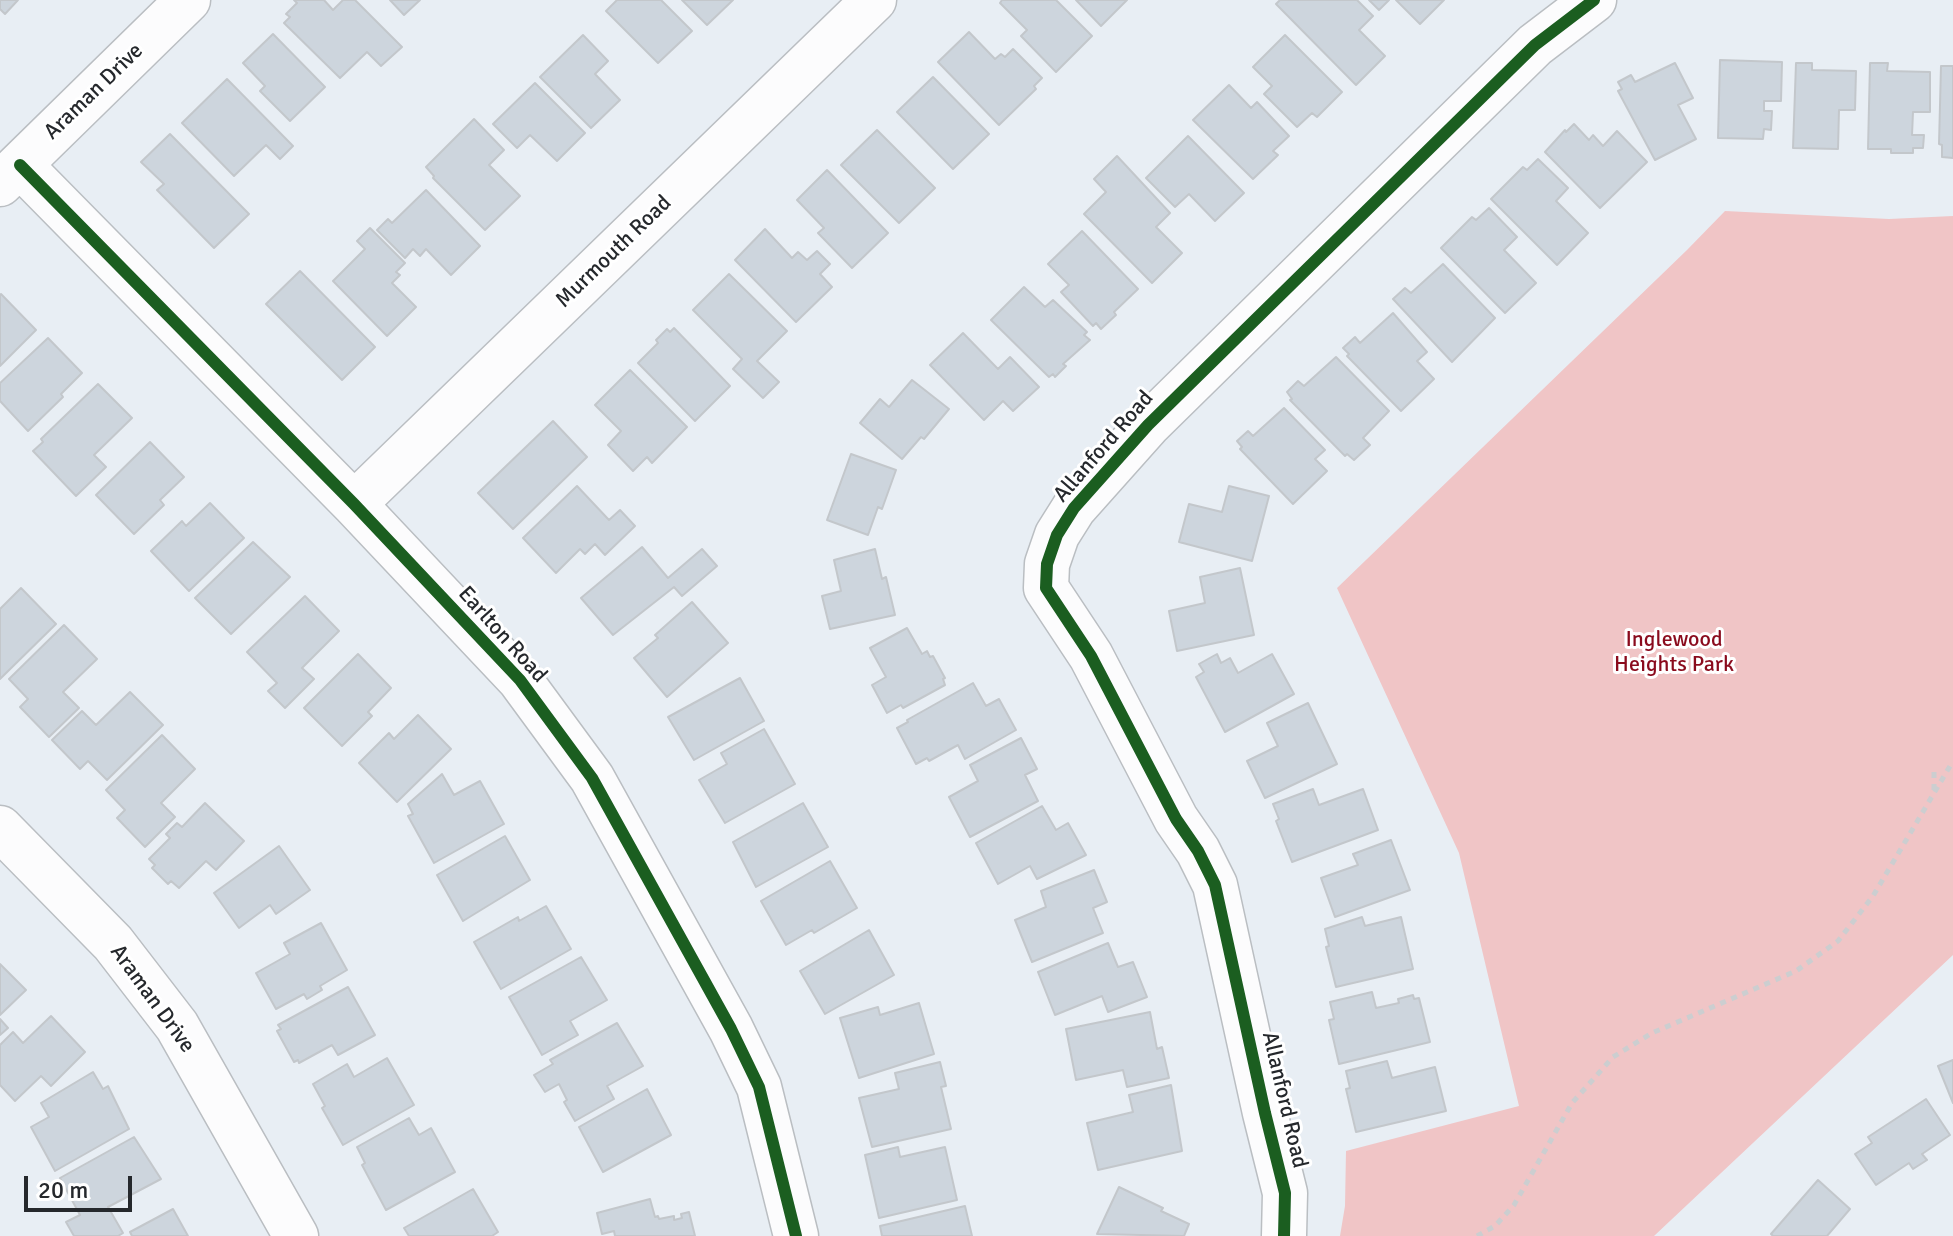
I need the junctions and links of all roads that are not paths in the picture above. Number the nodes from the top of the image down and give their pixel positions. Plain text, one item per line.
1 (188, 0) edge
2 (874, 0) edge
3 (1594, 0) edge
4 (10, 175) edge
5 (354, 504) junction
6 (0, 828) edge
7 (296, 1236) edge
8 (796, 1236) edge
9 (1284, 1236) edge

1 - 4 street, Araman Drive
2 - 5 street, Murmouth Road
3 - 9 street, Allanford Road
4 - 5 street, Earlton Road
5 - 8 street, Earlton Road
6 - 7 street, Araman Drive

